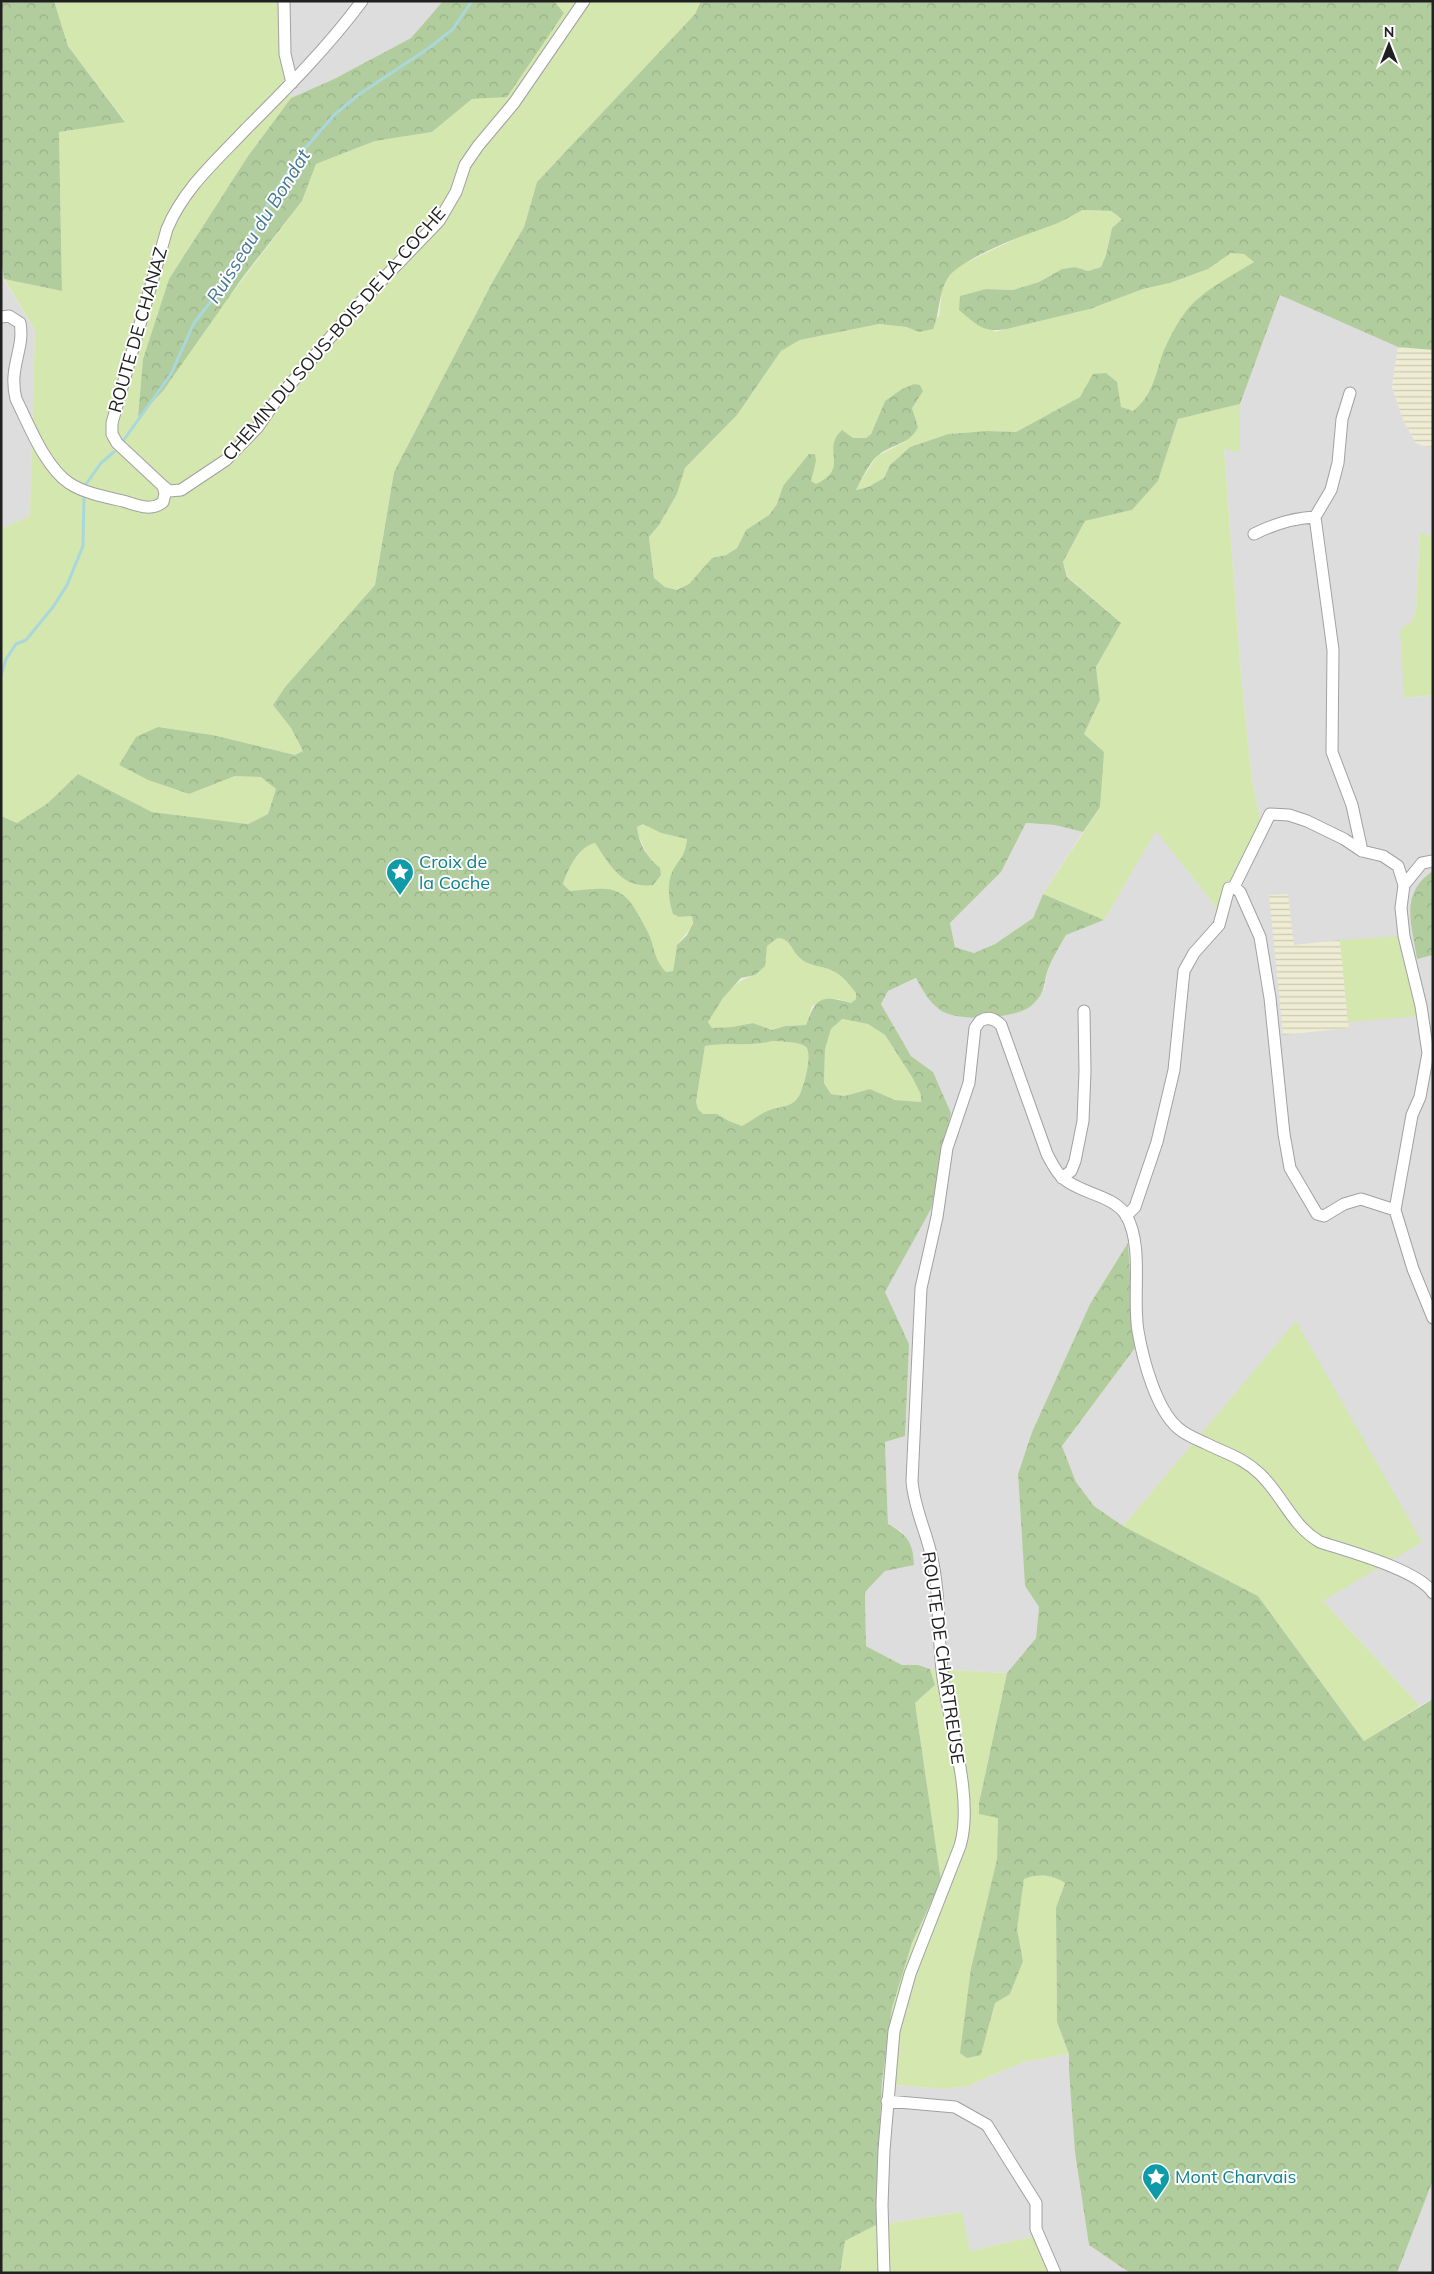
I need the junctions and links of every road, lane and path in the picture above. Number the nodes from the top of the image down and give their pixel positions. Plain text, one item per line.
1 (284, 1) edge
2 (362, 1) edge
3 (584, 1) edge
4 (292, 83) junction
5 (1, 317) edge
6 (1350, 393) dead end
7 (163, 486) junction
8 (1315, 517) junction
9 (1254, 534) dead end
10 (1362, 851) junction
11 (1433, 861) edge
12 (1404, 885) junction
13 (1234, 887) junction
14 (1084, 1011) dead end
15 (1062, 1178) junction
16 (1395, 1210) junction
17 (1126, 1216) junction
18 (1433, 1318) edge
19 (1433, 1592) edge
20 (887, 2101) junction
21 (884, 2273) edge
22 (1054, 2273) edge

1 - 4 street
2 - 4 street, ROUTE DE CHANAZ
3 - 7 street, CHEMIN DU SOUS-BOIS DE LA COCHE
4 - 7 street, ROUTE DE CHANAZ
5 - 7 street
6 - 8 street
8 - 9 street
8 - 10 street
10 - 12 street
10 - 13 street
11 - 12 street
12 - 16 street
13 - 16 street
13 - 17 street
14 - 15 street
15 - 17 street, ROUTE DE CHARTREUSE
15 - 20 street, ROUTE DE CHARTREUSE
16 - 18 street
17 - 19 street
20 - 21 street, ROUTE DE CHARTREUSE
20 - 22 street

